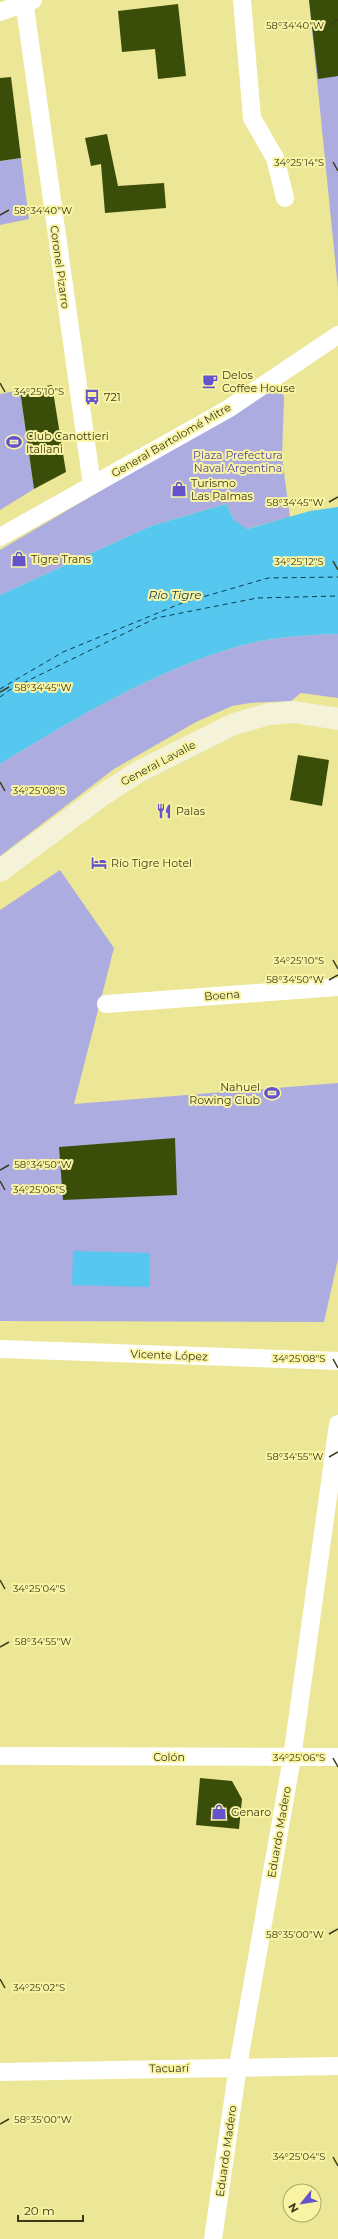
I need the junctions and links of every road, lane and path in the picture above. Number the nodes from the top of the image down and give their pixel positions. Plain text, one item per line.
1 (242, 0) edge
2 (27, 1) edge
3 (0, 12) edge
4 (285, 198) dead end
5 (338, 335) edge
6 (92, 485) junction
7 (0, 538) edge
8 (338, 719) edge
9 (0, 871) edge
10 (338, 987) edge
11 (106, 1004) dead end
12 (0, 1349) edge
13 (338, 1361) edge
14 (338, 1424) edge
15 (0, 1756) edge
16 (338, 1757) edge
17 (292, 1758) junction
18 (238, 2066) junction
19 (338, 2066) edge
20 (0, 2072) edge
21 (213, 2239) edge

1 - 4 street
2 - 3 street
2 - 6 street, Coronel Pizarro
5 - 6 street, General Bartolomé Mitre
6 - 7 street, General Bartolomé Mitre
8 - 9 street, General Lavalle
10 - 11 street, Boena
12 - 13 street, Vicente López
14 - 17 street, Eduardo Madero
15 - 17 street, Colón
16 - 17 street, Colón
17 - 18 street, Eduardo Madero
18 - 19 street, Tacuarí
18 - 20 street, Tacuarí
18 - 21 street, Eduardo Madero

